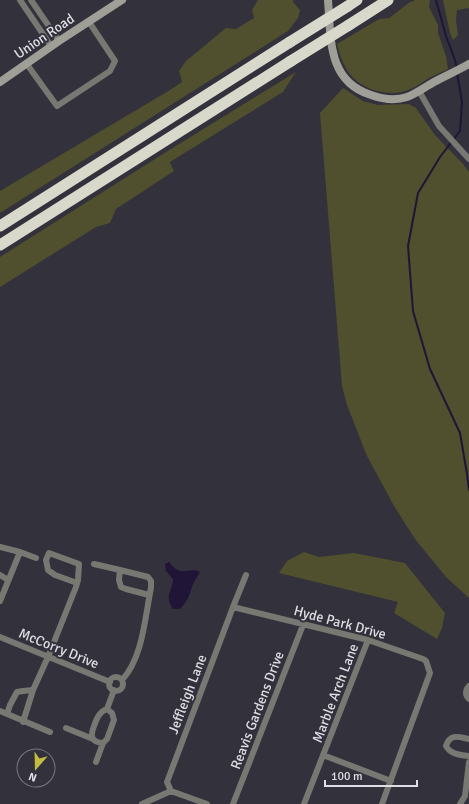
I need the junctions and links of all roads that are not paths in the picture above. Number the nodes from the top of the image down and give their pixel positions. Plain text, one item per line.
1 (20, 0) edge
2 (31, 0) edge
3 (122, 0) edge
4 (328, 0) edge
5 (388, 0) edge
6 (352, 3) edge
7 (89, 22) junction
8 (59, 41) junction
9 (51, 46) junction
10 (26, 63) junction
11 (467, 65) edge
12 (0, 82) edge
13 (419, 91) junction
14 (467, 156) edge
15 (0, 226) edge
16 (0, 245) edge
17 (1, 550) edge
18 (20, 552) junction
19 (36, 558) dead end
20 (94, 564) dead end
21 (120, 570) junction
22 (0, 574) edge
23 (246, 575) dead end
24 (8, 580) junction
25 (77, 583) junction
26 (149, 595) junction
27 (0, 601) edge
28 (233, 607) junction
29 (303, 624) junction
30 (0, 637) edge
31 (368, 640) junction
32 (48, 657) junction
33 (122, 680) junction
34 (110, 682) junction
35 (469, 686) edge
36 (33, 690) junction
37 (114, 690) junction
38 (469, 699) edge
39 (107, 710) junction
40 (0, 711) edge
41 (7, 714) junction
42 (23, 722) junction
43 (66, 728) dead end
44 (50, 732) dead end
45 (93, 739) junction
46 (469, 739) edge
47 (103, 743) junction
48 (323, 755) junction
49 (469, 756) edge
50 (96, 762) dead end
51 (469, 762) edge
52 (391, 781) junction
53 (171, 791) junction
54 (142, 804) edge
55 (207, 804) edge
56 (233, 804) edge
57 (304, 804) edge
58 (382, 804) edge
59 (460, 804) edge

1 - 9 street
2 - 8 street
3 - 7 street, Union Road
4 - 13 street
5 - 16 highway, bridge
6 - 15 highway, bridge
7 - 8 street, Union Road
7 - 10 street
8 - 9 street, Union Road
9 - 10 street, Union Road
10 - 12 street, Union Road
11 - 13 street
13 - 14 street
17 - 18 street
18 - 19 street
18 - 24 street
20 - 21 street
21 - 26 street
21 - 26 street
22 - 24 street
23 - 28 street, Jeffleigh Lane
24 - 27 street
25 - 25 street
25 - 32 street
26 - 33 street
28 - 29 street, Hyde Park Drive
28 - 53 street, Jeffleigh Lane
29 - 31 street, Hyde Park Drive
29 - 56 street, Reavis Gardens Drive
30 - 32 street, McCorry Drive
31 - 48 street, Marble Arch Lane
31 - 52 street, Hyde Park Drive
32 - 34 street, McCorry Drive
32 - 36 street
33 - 34 street
33 - 37 street
34 - 37 street
35 - 38 street
36 - 41 street
36 - 42 street
37 - 39 street
39 - 45 street
39 - 47 street
40 - 41 street
41 - 42 street
42 - 44 street
43 - 45 street
45 - 47 street
46 - 49 street
47 - 50 street
48 - 52 street, Marble Arch Lane
48 - 57 street, Marble Arch Lane
51 - 59 street
52 - 58 street
53 - 54 street
53 - 55 street

